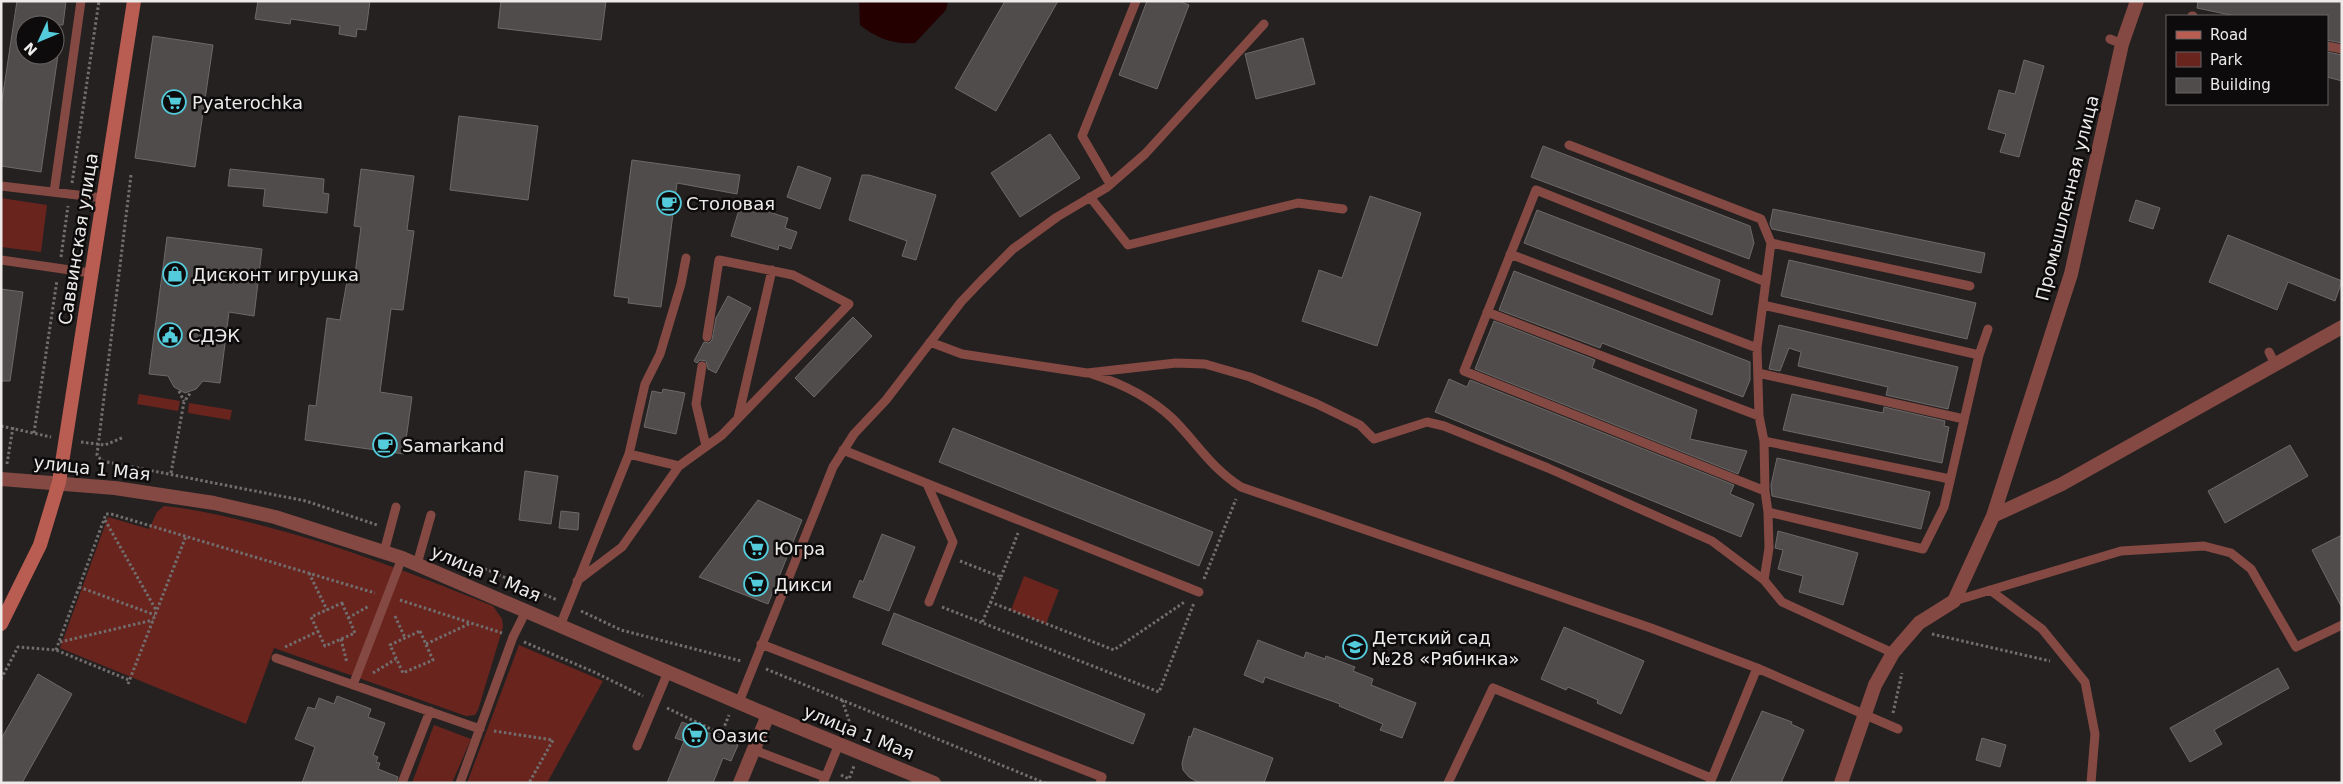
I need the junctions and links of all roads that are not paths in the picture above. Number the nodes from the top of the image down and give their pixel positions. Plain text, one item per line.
1 (81, 1) edge
2 (134, 1) edge
3 (1136, 1) edge
4 (2137, 1) edge
5 (1264, 24) dead end
6 (2328, 46) edge
7 (2342, 50) edge
8 (1569, 145) dead end
9 (1110, 184) junction
10 (1, 186) edge
11 (54, 192) junction
12 (1090, 197) junction
13 (103, 198) junction
14 (1343, 209) dead end
15 (1771, 243) junction
16 (1510, 254) junction
17 (686, 258) dead end
18 (1, 260) edge
19 (772, 270) junction
20 (92, 273) junction
21 (1766, 282) junction
22 (1970, 286) dead end
23 (1763, 305) junction
24 (1487, 312) junction
25 (2342, 327) edge
26 (1988, 329) dead end
27 (707, 337) dead end
28 (930, 342) junction
29 (1757, 348) junction
30 (1979, 354) junction
31 (702, 366) dead end
32 (1087, 372) junction
33 (1758, 372) junction
34 (1759, 416) junction
35 (738, 418) junction
36 (1964, 419) junction
37 (1764, 441) junction
38 (706, 446) junction
39 (843, 450) junction
40 (629, 454) junction
41 (679, 466) junction
42 (1, 479) edge
43 (1950, 480) junction
44 (59, 482) junction
45 (927, 484) junction
46 (1765, 491) junction
47 (396, 507) dead end
48 (1768, 512) junction
49 (431, 515) dead end
50 (1993, 516) junction
51 (384, 552) junction
52 (402, 558) junction
53 (417, 564) junction
54 (1764, 580) junction
55 (577, 581) junction
56 (1990, 590) junction
57 (1198, 592) road end
58 (1954, 601) junction
59 (929, 602) road end
60 (526, 611) junction
61 (1, 624) edge
62 (2342, 625) edge
63 (560, 626) junction
64 (761, 644) junction
65 (1893, 653) junction
66 (276, 658) road end
67 (1757, 668) junction
68 (668, 672) junction
69 (354, 685) junction
70 (739, 702) junction
71 (430, 711) junction
72 (768, 715) junction
73 (1864, 715) junction
74 (1894, 727) road end
75 (480, 729) junction
76 (839, 744) junction
77 (637, 746) dead end
78 (754, 750) junction
79 (824, 780) edge
80 (1711, 780) edge
81 (402, 783) edge
82 (460, 783) edge
83 (740, 783) edge
84 (934, 783) edge
85 (1100, 783) edge
86 (1448, 783) edge
87 (1842, 783) edge
88 (2091, 783) edge

1 - 11 lane
2 - 13 main road, Саввинская улица
3 - 9 lane
4 - 50 street, Промышленная улица
5 - 9 lane
6 - 7 lane
8 - 15 lane
9 - 12 lane
10 - 11 lane
11 - 13 lane
12 - 14 lane
12 - 28 lane
13 - 20 main road, Саввинская улица
15 - 21 lane
15 - 22 lane
16 - 21 lane
16 - 24 lane
16 - 29 lane
17 - 40 lane
18 - 20 lane
19 - 27 lane
19 - 35 lane
19 - 35 lane
20 - 44 main road, Саввинская улица
21 - 23 lane
23 - 29 lane
23 - 30 lane
24 - 34 lane
24 - 46 lane
25 - 50 street
26 - 30 lane
28 - 32 lane
28 - 39 lane
29 - 33 lane
30 - 36 lane
31 - 38 lane
32 - 54 lane
32 - 67 lane
33 - 34 lane
33 - 36 lane
34 - 37 lane
35 - 38 lane
36 - 43 lane
37 - 43 lane
37 - 46 lane
38 - 41 lane
39 - 45 lane
39 - 64 lane
40 - 41 lane
40 - 55 lane
41 - 55 lane
42 - 44 street, улица 1 Мая
43 - 48 lane
44 - 51 street, улица 1 Мая
44 - 61 main road, Саввинская улица
45 - 57 lane
45 - 59 lane
46 - 48 lane
47 - 51 lane
48 - 54 lane
49 - 53 lane
50 - 58 street, Промышленная улица
51 - 52 street, улица 1 Мая
52 - 53 street, улица 1 Мая
52 - 69 lane
53 - 60 street, улица 1 Мая
54 - 65 lane
55 - 63 lane
56 - 58 lane
56 - 62 lane
56 - 88 lane
58 - 65 street
60 - 63 street, улица 1 Мая
60 - 75 lane
63 - 68 street, улица 1 Мая
64 - 70 lane
64 - 85 lane
65 - 73 street
66 - 69 lane
67 - 73 lane
67 - 80 lane
68 - 70 street, улица 1 Мая
68 - 77 lane
69 - 71 lane
70 - 72 street, улица 1 Мая
71 - 75 lane
71 - 81 lane
72 - 76 street, улица 1 Мая
72 - 78 street
73 - 74 lane
73 - 87 street
75 - 82 lane
76 - 79 lane
76 - 84 street, улица 1 Мая
78 - 79 lane
78 - 83 street
80 - 86 lane

